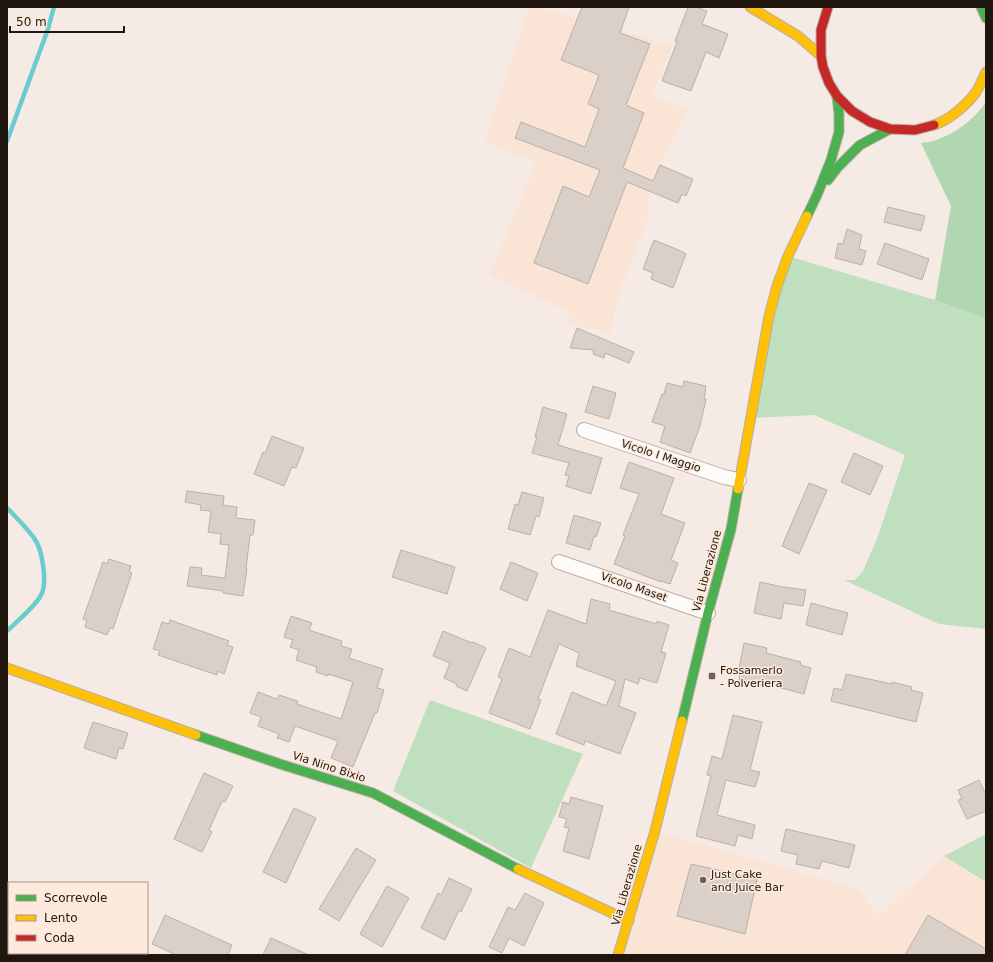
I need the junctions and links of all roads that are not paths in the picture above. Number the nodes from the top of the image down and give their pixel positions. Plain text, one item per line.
1 (750, 7) edge
2 (828, 7) edge
3 (981, 7) edge
4 (986, 18) edge
5 (820, 56) junction
6 (986, 72) edge
7 (837, 96) junction
8 (890, 129) junction
9 (816, 196) junction
10 (584, 430) dead end
11 (739, 480) junction
12 (559, 562) dead end
13 (708, 613) junction
14 (7, 668) edge
15 (629, 921) junction
16 (618, 955) edge

1 - 5 main road
2 - 5 main road
3 - 4 main road
5 - 7 main road
6 - 8 main road
7 - 8 main road
7 - 9 main road, Via Liberazione
8 - 9 main road, Via Liberazione
9 - 11 main road, Via Liberazione
10 - 11 street, Vicolo I Maggio
11 - 13 main road, Via Liberazione
12 - 13 street, Vicolo Maset
13 - 15 main road, Via Liberazione
14 - 15 main road, Via Nino Bixio
15 - 16 main road, Via Liberazione

